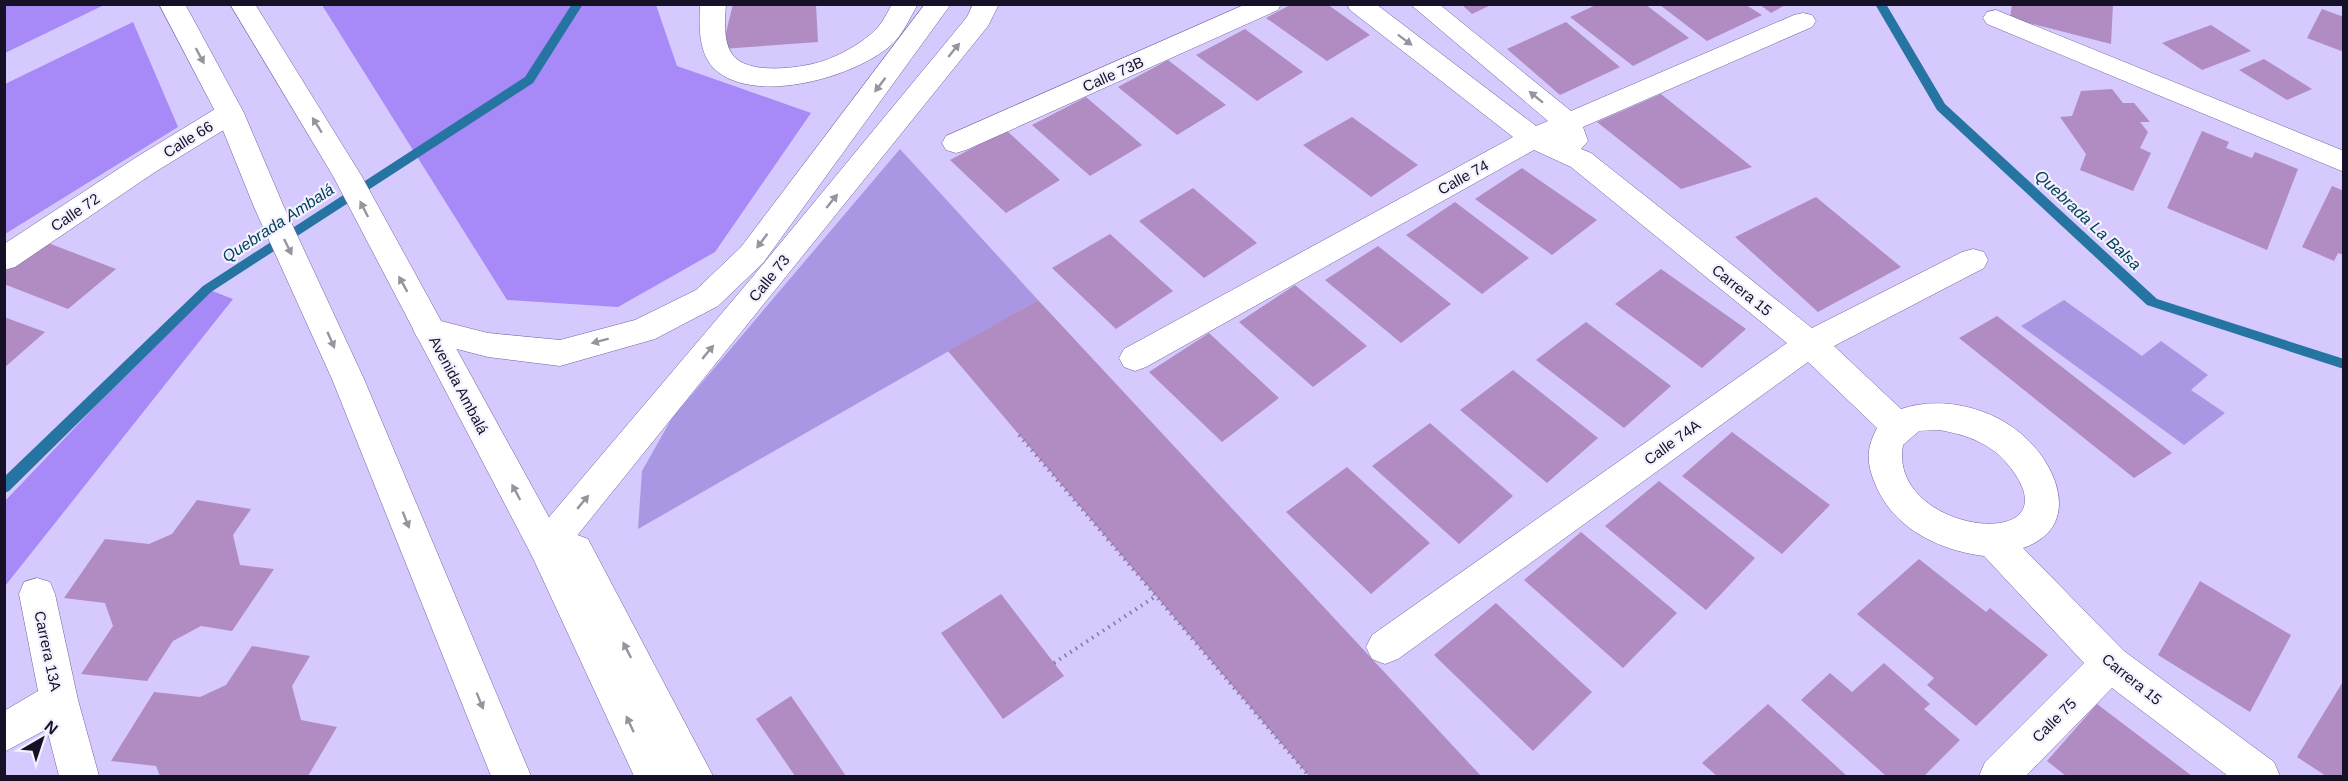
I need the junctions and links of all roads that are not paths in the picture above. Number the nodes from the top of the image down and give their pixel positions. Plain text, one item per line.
1 (172, 4) edge
2 (242, 4) edge
3 (713, 4) edge
4 (905, 4) edge
5 (939, 4) edge
6 (986, 4) edge
7 (1269, 4) edge
8 (1359, 4) edge
9 (1422, 4) edge
10 (1996, 18) dead end
11 (1803, 21) dead end
12 (230, 113) junction
13 (1567, 122) junction
14 (1533, 138) junction
15 (956, 143) dead end
16 (1581, 160) junction
17 (2343, 162) edge
18 (145, 165) joint
19 (4, 259) edge
20 (1973, 261) dead end
21 (429, 330) junction
22 (1810, 344) junction
23 (1134, 358) dead end
24 (1898, 427) junction
25 (1993, 541) junction
26 (546, 547) junction
27 (37, 594) dead end
28 (1385, 647) dead end
29 (2110, 664) junction
30 (59, 700) junction
31 (4, 733) edge
32 (78, 777) edge
33 (511, 777) edge
34 (655, 777) edge
35 (693, 777) edge
36 (1999, 777) edge
37 (2260, 777) edge

1 -> 12 street
21 -> 2 street, Avenida Ambalá
3 - 4 street
5 -> 21 street, Calle 73
26 -> 6 street, Calle 73
7 - 15 street, Calle 73B
8 -> 14 street, Carrera 15
13 -> 9 street
10 - 17 street
11 - 13 street, Calle 74
12 - 18 street, Calle 66
12 -> 33 street
13 - 14 street, Calle 74
13 - 16 street
14 - 16 street, Carrera 15
14 - 23 street, Calle 74
16 - 22 street, Carrera 15
18 - 19 street, Calle 72
20 - 22 street, Calle 74A
26 -> 21 street, Avenida Ambalá
22 - 24 street, Carrera 15
22 - 28 street, Calle 74A
24 - 25 street
24 - 25 street
25 - 29 street, Carrera 15
34 -> 26 street, Avenida Ambalá
35 -> 26 street
27 - 30 street, Carrera 13A
29 - 36 street, Calle 75
29 - 37 street, Carrera 15
30 - 31 street
30 - 32 street, Carrera 13A

